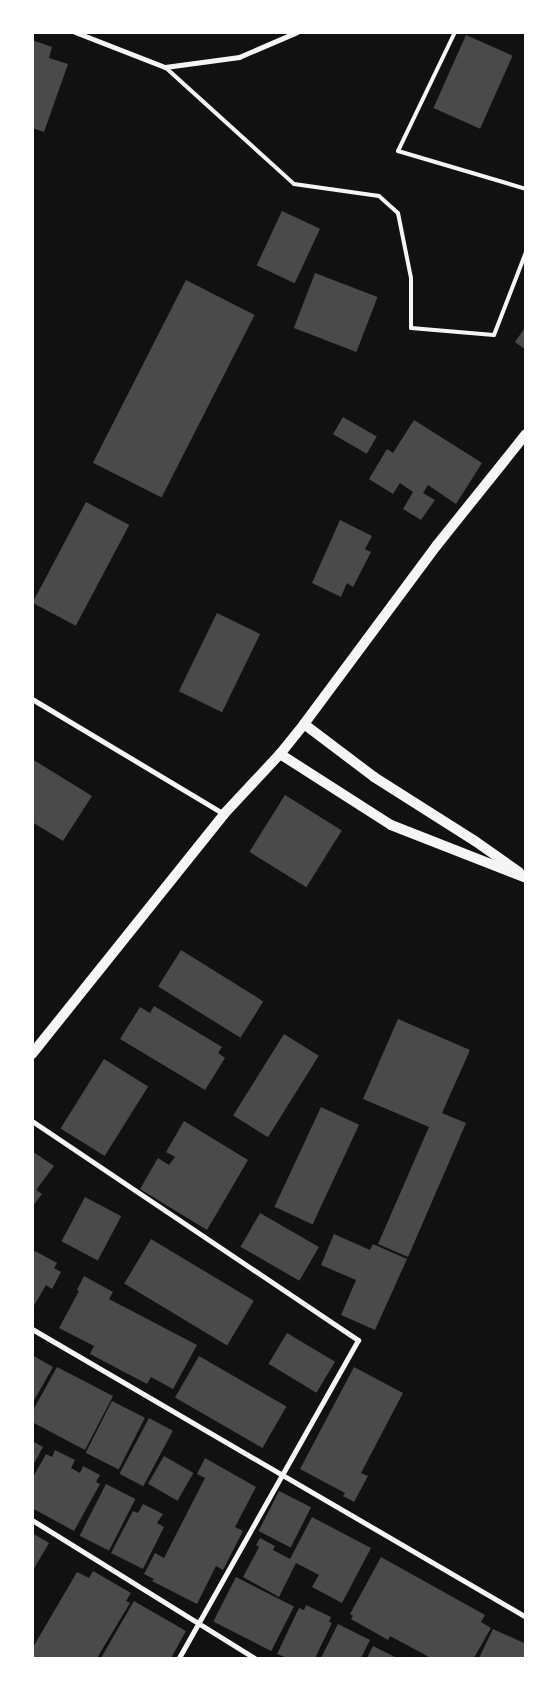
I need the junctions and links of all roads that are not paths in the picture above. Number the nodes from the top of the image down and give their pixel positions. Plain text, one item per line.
1 (75, 32) edge
2 (297, 32) edge
3 (454, 32) edge
4 (165, 66) junction
5 (526, 189) edge
6 (526, 252) edge
7 (526, 434) edge
8 (32, 699) edge
9 (304, 724) junction
10 (280, 754) junction
11 (224, 814) junction
12 (526, 877) edge
13 (32, 1054) edge
14 (32, 1121) edge
15 (32, 1329) edge
16 (282, 1476) junction
17 (32, 1520) edge
18 (526, 1617) edge
19 (199, 1625) junction
20 (179, 1658) edge
21 (255, 1658) edge

1 - 4 street
2 - 4 street
3 - 5 lane
4 - 6 lane
7 - 9 main road
8 - 11 street
9 - 10 main road
9 - 12 main road
10 - 11 main road
10 - 12 main road
11 - 13 main road
14 - 16 street
15 - 16 street
16 - 18 street
16 - 19 street
17 - 19 street
19 - 20 street
19 - 21 street

